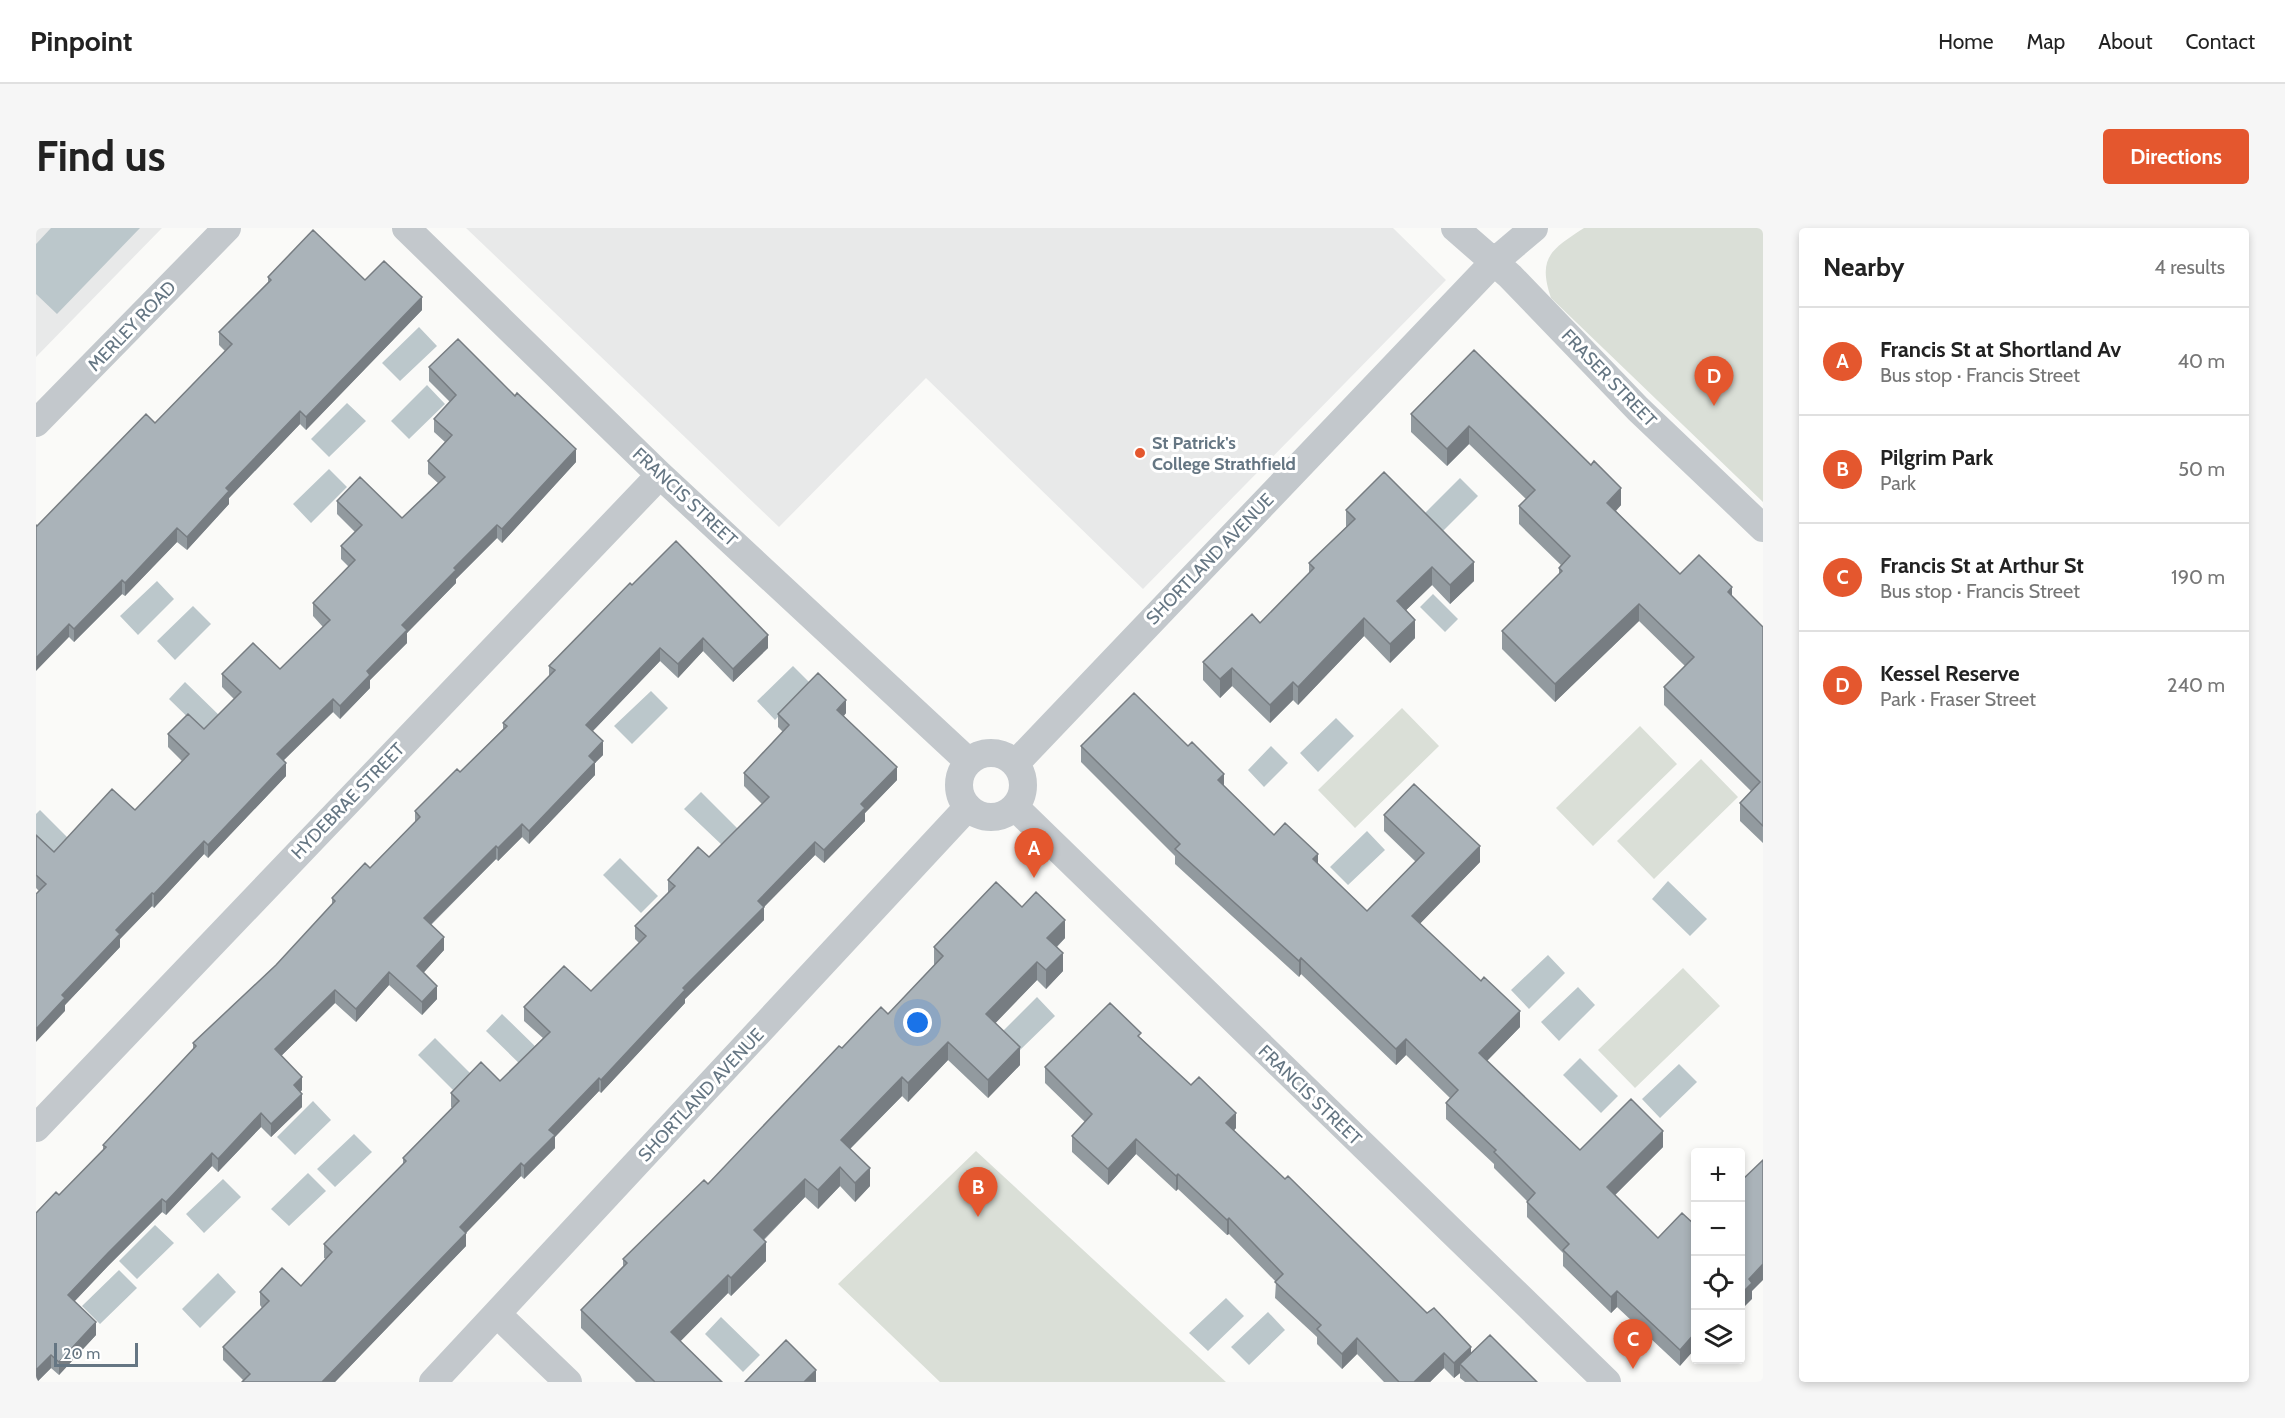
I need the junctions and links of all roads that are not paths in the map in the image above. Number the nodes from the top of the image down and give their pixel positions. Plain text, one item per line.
1 (227, 228) edge
2 (406, 228) edge
3 (1455, 228) edge
4 (1534, 228) edge
5 (1494, 262) junction
6 (36, 423) edge
7 (660, 475) junction
8 (1763, 528) edge
9 (969, 762) junction
10 (1015, 764) junction
11 (968, 807) junction
12 (1014, 807) junction
13 (36, 1128) edge
14 (497, 1314) junction
15 (433, 1382) edge
16 (568, 1382) edge
17 (1606, 1382) edge

1 - 6 street, MERLEY ROAD
2 - 7 street, FRANCIS STREET
3 - 5 street, FRASER STREET
4 - 5 street, SHORTLAND AVENUE
5 - 8 street, FRASER STREET
5 - 10 street, SHORTLAND AVENUE
7 - 9 street, FRANCIS STREET
7 - 13 street, HYDEBRAE STREET
9 - 10 street
9 - 11 street
10 - 12 street
11 - 12 street
11 - 14 street, SHORTLAND AVENUE
12 - 17 street, FRANCIS STREET
14 - 15 street, SHORTLAND AVENUE
14 - 16 street

